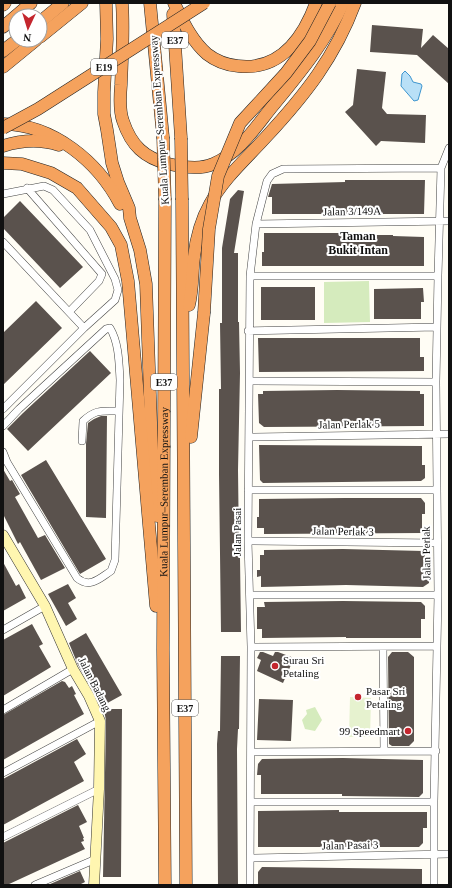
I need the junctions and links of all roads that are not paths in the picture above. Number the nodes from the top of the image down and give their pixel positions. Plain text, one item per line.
1 (31, 3) edge
2 (63, 3) edge
3 (106, 3) edge
4 (122, 3) edge
5 (150, 3) edge
6 (173, 3) edge
7 (204, 3) edge
8 (316, 3) edge
9 (330, 3) edge
10 (343, 3) edge
11 (355, 3) edge
12 (80, 5) edge
13 (48, 15) edge
14 (3, 27) edge
15 (48, 31) edge
16 (26, 48) edge
17 (3, 67) edge
18 (3, 124) edge
19 (3, 128) edge
20 (3, 146) edge
21 (449, 148) edge
22 (72, 149) junction
23 (3, 163) edge
24 (441, 168) junction
25 (27, 188) junction
26 (3, 194) edge
27 (130, 218) junction
28 (440, 220) junction
29 (449, 221) edge
30 (256, 224) junction
31 (3, 242) edge
32 (250, 276) junction
33 (438, 276) junction
34 (69, 312) junction
35 (184, 321) junction
36 (437, 327) junction
37 (84, 328) junction
38 (248, 331) junction
39 (250, 381) junction
40 (436, 382) junction
41 (3, 409) edge
42 (118, 411) junction
43 (3, 426) edge
44 (436, 434) junction
45 (449, 434) edge
46 (249, 437) junction
47 (82, 441) dead end
48 (3, 452) edge
49 (248, 490) junction
50 (436, 490) junction
51 (184, 502) junction
52 (3, 535) edge
53 (248, 541) junction
54 (437, 543) junction
55 (163, 563) junction
56 (438, 594) junction
57 (250, 595) junction
58 (45, 606) junction
59 (3, 630) edge
60 (437, 646) junction
61 (251, 647) junction
62 (383, 647) junction
63 (163, 650) junction
64 (73, 669) junction
65 (3, 710) edge
66 (100, 721) junction
67 (436, 751) junction
68 (251, 752) junction
69 (384, 752) junction
70 (3, 773) edge
71 (99, 789) junction
72 (251, 802) junction
73 (434, 802) junction
74 (3, 837) edge
75 (435, 854) junction
76 (449, 854) edge
77 (251, 858) junction
78 (96, 859) junction
79 (35, 885) edge
80 (94, 885) edge
81 (165, 885) edge
82 (186, 885) edge
83 (250, 885) edge
84 (434, 885) edge

1 - 14 highway
2 - 13 highway
3 - 27 highway
4 - 10 highway
5 - 55 highway, Kuala Lumpur–Seremban Expressway / E37, bridge
6 - 8 highway
6 - 35 highway, Kuala Lumpur–Seremban Expressway / E37, bridge
7 - 19 highway, E19, bridge
9 - 51 highway, bridge
11 - 35 highway
12 - 15 highway
16 - 17 highway
18 - 22 highway
20 - 22 highway
21 - 24 street
22 - 27 highway
23 - 63 highway
24 - 28 street, Jalan Perlak
24 - 30 street, Jalan Pasai
25 - 26 street
25 - 34 street
25 - 37 street
27 - 55 highway
28 - 29 street, Jalan 3/149A
28 - 30 street, Jalan 3/149A
28 - 33 street, Jalan Perlak
30 - 32 street, Jalan Pasai
31 - 34 street
32 - 33 street
32 - 38 street, Jalan Pasai
33 - 36 street, Jalan Perlak
34 - 37 street
35 - 51 highway, Kuala Lumpur–Seremban Expressway / E37
36 - 38 street
36 - 40 street, Jalan Perlak
37 - 41 street
38 - 39 street, Jalan Pasai
39 - 40 street
39 - 46 street, Jalan Pasai
40 - 44 street, Jalan Perlak
42 - 43 street
42 - 47 street
42 - 48 street
44 - 45 street, Jalan Perlak 5
44 - 46 street, Jalan Perlak 5
44 - 50 street, Jalan Perlak
46 - 49 street, Jalan Pasai
49 - 50 street
49 - 53 street, Jalan Pasai
50 - 54 street, Jalan Perlak
51 - 82 highway, Kuala Lumpur–Seremban Expressway / E37
52 - 58 street, Jalan Badang
53 - 54 street, Jalan Perlak 3
53 - 57 street, Jalan Pasai
54 - 56 street, Jalan Perlak
55 - 63 highway, Kuala Lumpur–Seremban Expressway / E37
56 - 57 street
56 - 60 street, Jalan Perlak
57 - 61 street, Jalan Pasai
58 - 59 street
58 - 64 street, Jalan Badang
60 - 62 street
60 - 67 street, Jalan Perlak
61 - 62 street
61 - 68 street, Jalan Pasai
62 - 69 street
63 - 81 highway, Kuala Lumpur–Seremban Expressway / E37
64 - 65 street
64 - 66 street, Jalan Badang
66 - 70 street
66 - 71 street, Jalan Badang
67 - 69 street
67 - 73 street, Jalan Perlak
68 - 69 street
68 - 72 street, Jalan Pasai
71 - 74 street
71 - 78 street, Jalan Badang
72 - 73 street
72 - 77 street, Jalan Pasai
73 - 75 street, Jalan Perlak
75 - 76 street, Jalan Pasai 3
75 - 77 street, Jalan Pasai 3
75 - 84 street, Jalan Perlak
77 - 83 street, Jalan Pasai
78 - 79 street
78 - 80 street, Jalan Badang

